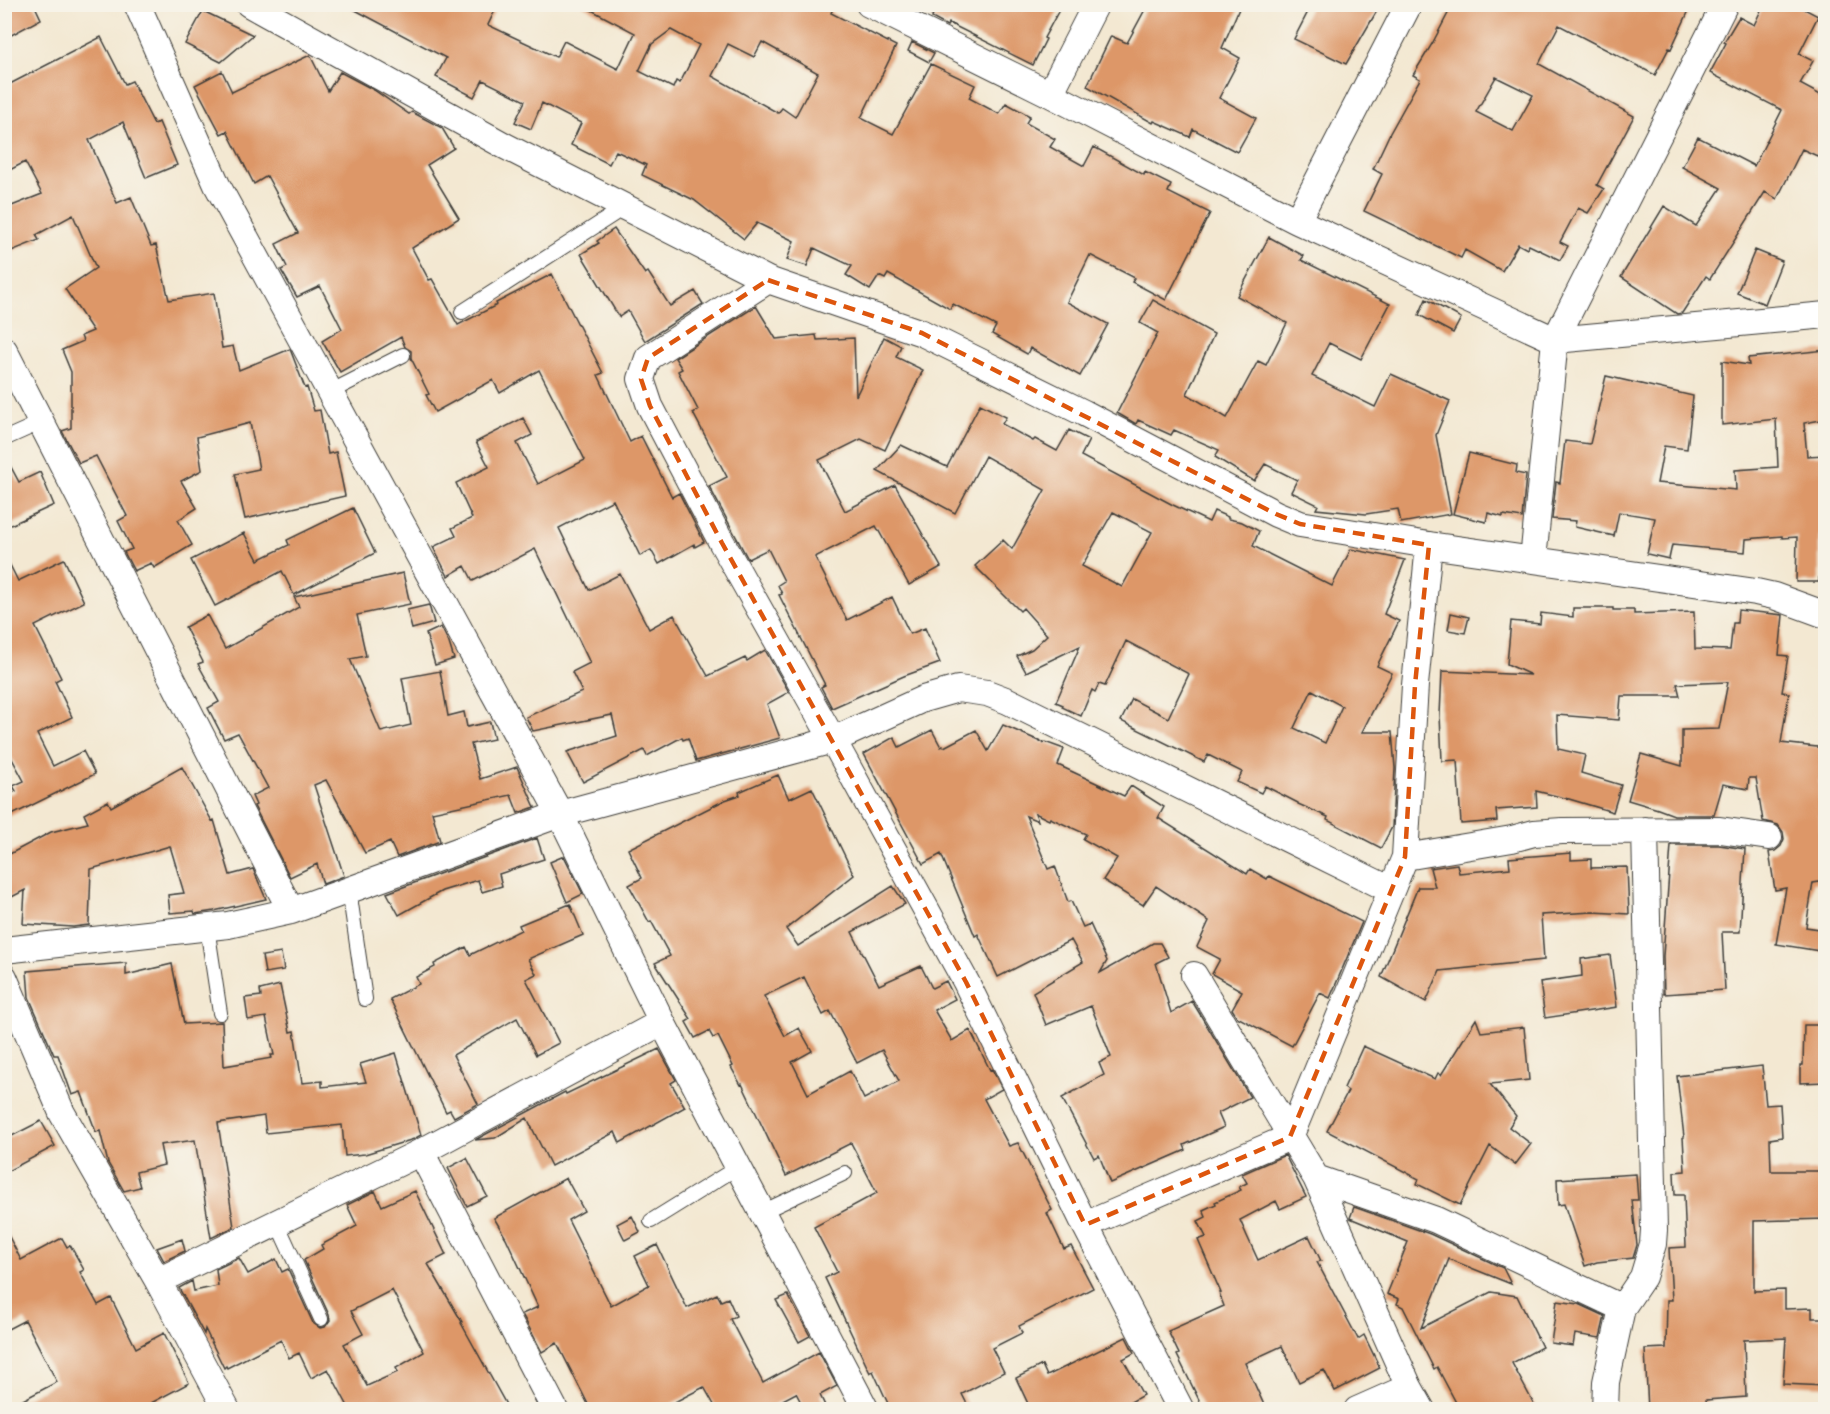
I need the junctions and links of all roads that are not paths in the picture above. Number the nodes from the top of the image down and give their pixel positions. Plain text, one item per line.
1 (137, 4) edge
2 (249, 4) edge
3 (868, 4) edge
4 (1096, 4) edge
5 (1409, 4) edge
6 (1725, 4) edge
7 (1050, 94) junction
8 (625, 207) junction
9 (1297, 221) junction
10 (768, 280) junction
11 (462, 312) dead end
12 (1826, 315) edge
13 (1555, 340) junction
14 (4, 350) edge
15 (403, 355) dead end
16 (330, 392) junction
17 (42, 422) junction
18 (4, 439) edge
19 (1429, 545) junction
20 (1533, 560) junction
21 (1826, 615) edge
22 (833, 740) junction
23 (560, 814) junction
24 (1645, 830) junction
25 (1769, 837) dead end
26 (1405, 857) junction
27 (349, 890) junction
28 (1391, 890) junction
29 (291, 911) junction
30 (207, 927) junction
31 (4, 950) edge
32 (1194, 975) dead end
33 (4, 977) edge
34 (365, 999) dead end
35 (220, 1013) dead end
36 (662, 1022) junction
37 (1290, 1137) junction
38 (421, 1152) junction
39 (738, 1167) junction
40 (845, 1173) dead end
41 (1316, 1178) junction
42 (762, 1212) junction
43 (651, 1221) dead end
44 (276, 1223) junction
45 (1085, 1225) junction
46 (158, 1281) junction
47 (1622, 1308) junction
48 (321, 1319) dead end
49 (1409, 1387) junction
50 (227, 1410) edge
51 (555, 1410) edge
52 (866, 1410) edge
53 (1181, 1410) edge
54 (1357, 1410) edge
55 (1422, 1410) edge
56 (1605, 1410) edge

1 - 16 street
2 - 8 street
3 - 7 street
4 - 7 street
5 - 9 street
6 - 13 street
7 - 9 street
8 - 10 street
8 - 11 lane
9 - 13 street
10 - 19 street
10 - 22 street
12 - 13 street
13 - 20 street
14 - 17 street
15 - 16 lane
16 - 23 street
17 - 18 lane
17 - 29 street
19 - 20 street
19 - 26 street
20 - 21 street
22 - 23 street
22 - 28 street
22 - 45 street
23 - 27 street
23 - 36 street
24 - 25 street
24 - 26 street
24 - 47 street
26 - 28 street
27 - 29 street
27 - 34 lane
28 - 37 street
29 - 30 street
30 - 31 street
30 - 35 lane
32 - 37 street
33 - 46 street
36 - 38 street
36 - 39 street
37 - 41 street
37 - 45 street
38 - 44 street
38 - 51 street
39 - 42 street
39 - 43 lane
40 - 42 lane
41 - 47 street
41 - 49 street
42 - 52 street
44 - 46 street
44 - 48 lane
45 - 53 street
46 - 50 street
47 - 56 street
49 - 54 street
49 - 55 street

